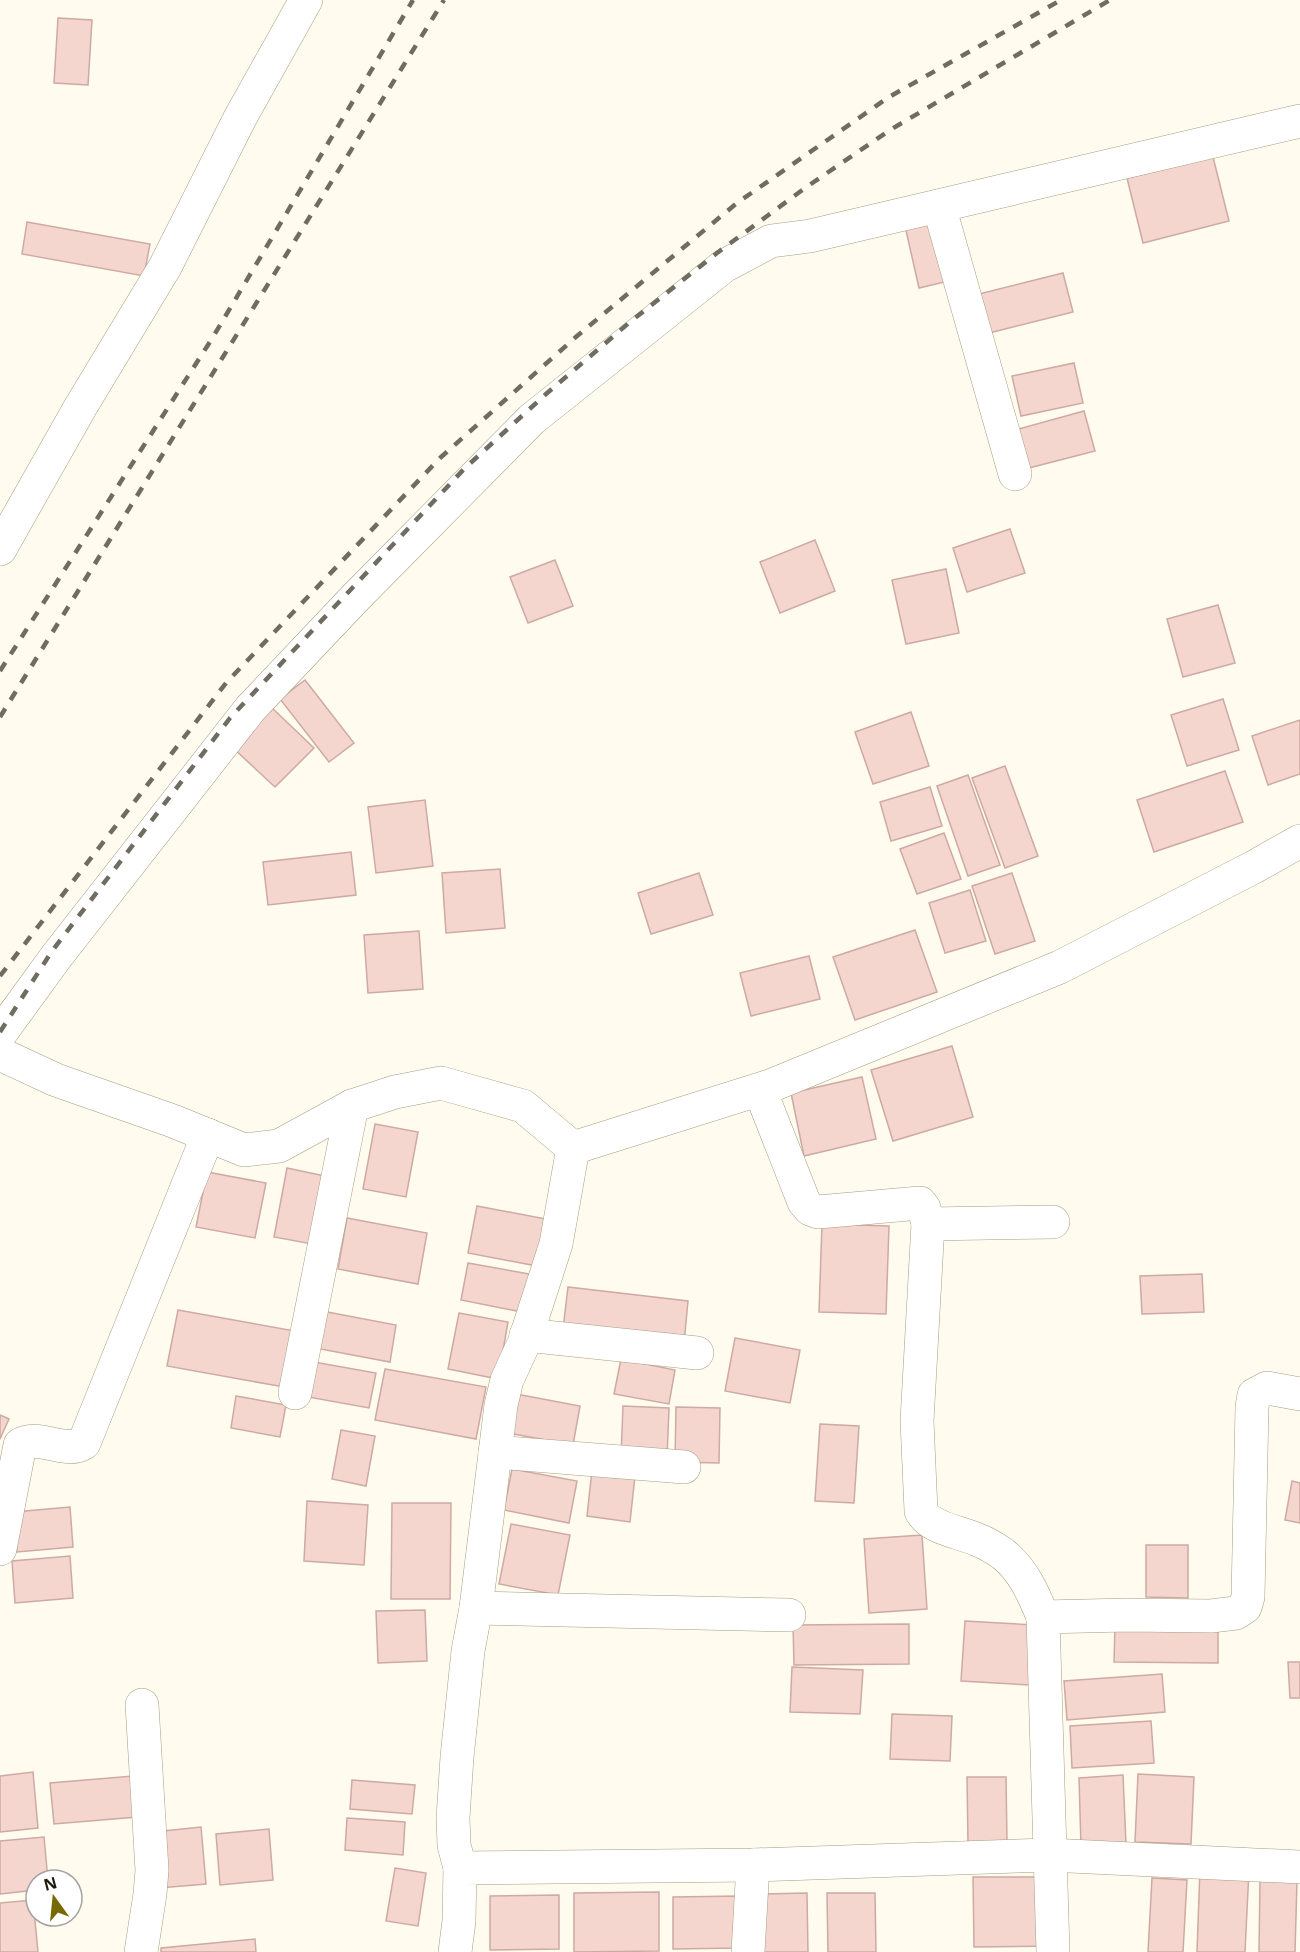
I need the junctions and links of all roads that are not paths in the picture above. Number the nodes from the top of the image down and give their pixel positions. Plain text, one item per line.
1 (306, 0) edge
2 (1300, 121) edge
3 (939, 206) junction
4 (1015, 474) dead end
5 (0, 549) edge
6 (1300, 841) edge
7 (0, 1034) edge
8 (0, 1054) edge
9 (760, 1090) junction
10 (352, 1106) junction
11 (208, 1135) junction
12 (573, 1148) junction
13 (1053, 1222) dead end
14 (928, 1224) junction
15 (526, 1335) junction
16 (697, 1353) dead end
17 (295, 1393) dead end
18 (1300, 1394) edge
19 (495, 1452) junction
20 (684, 1467) dead end
21 (0, 1549) edge
22 (476, 1608) junction
23 (789, 1615) dead end
24 (1042, 1617) junction
25 (142, 1705) dead end
26 (1049, 1855) junction
27 (753, 1865) junction
28 (1300, 1867) edge
29 (460, 1868) junction
30 (141, 1952) edge
31 (455, 1952) edge
32 (748, 1952) edge
33 (1053, 1952) edge

1 - 5 street
2 - 3 street
3 - 4 street
3 - 7 street
6 - 9 street
8 - 11 street
9 - 12 street
9 - 14 street
10 - 11 street
10 - 12 street
10 - 17 street
11 - 21 street
12 - 15 street
13 - 14 street
14 - 24 street
15 - 16 street
15 - 19 street
18 - 24 street
19 - 20 street
19 - 22 street
22 - 23 street
22 - 29 street
24 - 26 street
25 - 30 street
26 - 27 street
26 - 28 street
26 - 33 street
27 - 29 street
27 - 32 street
29 - 31 street

